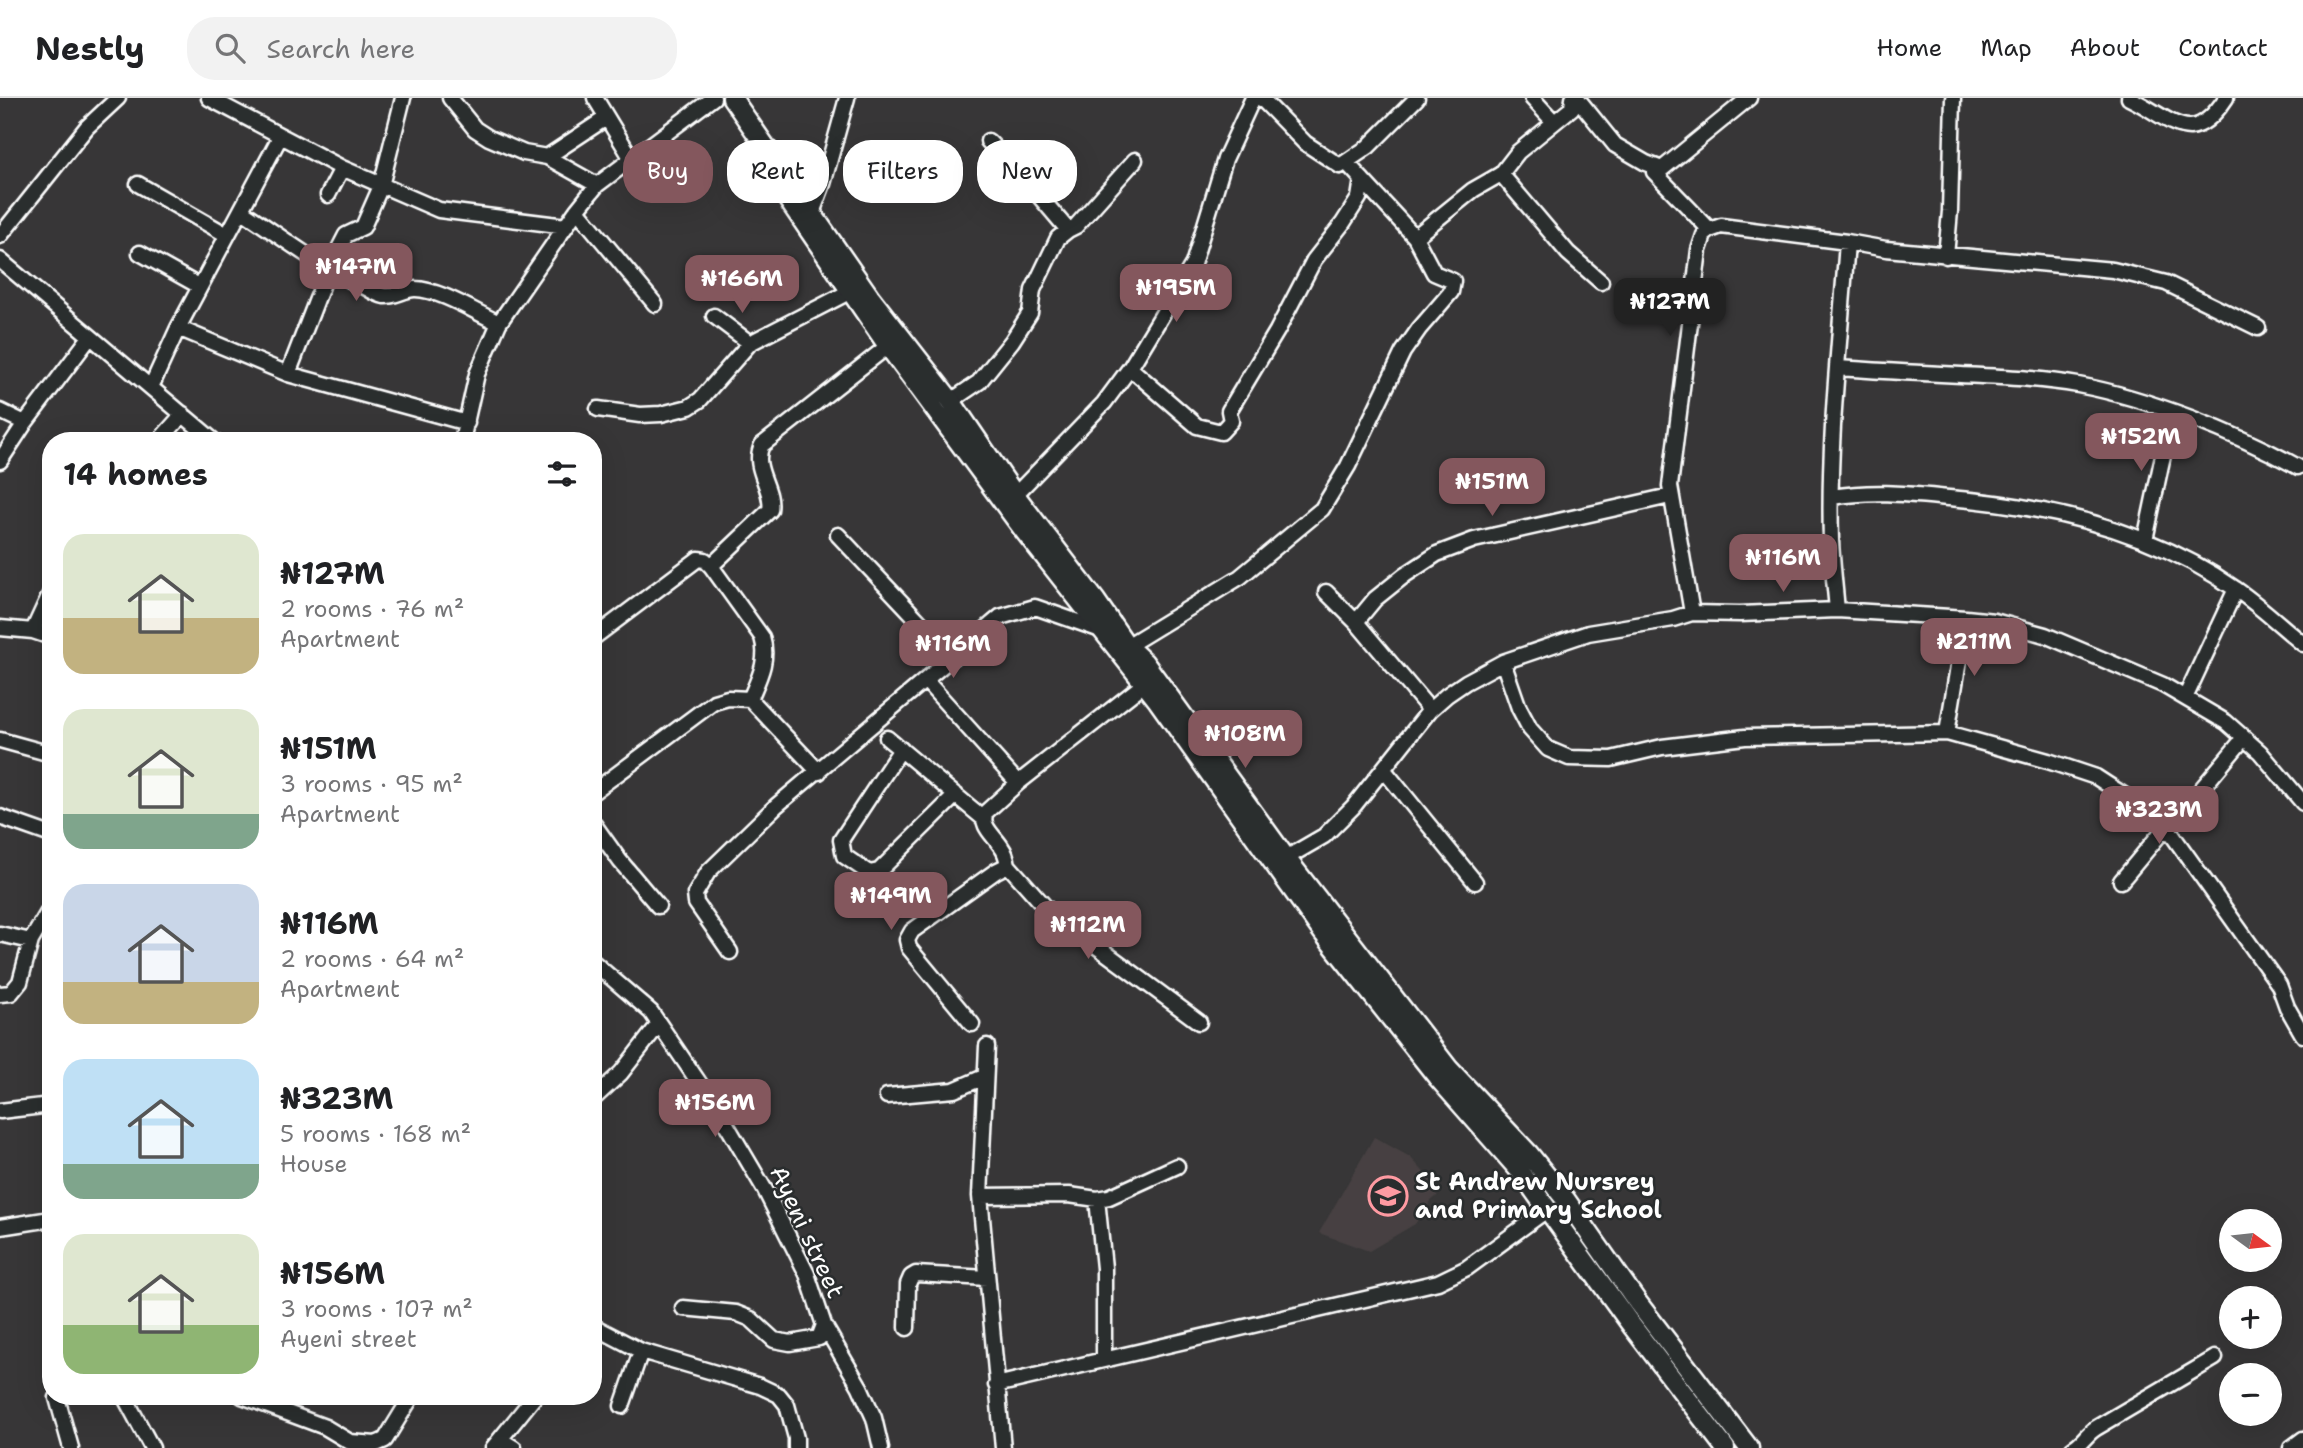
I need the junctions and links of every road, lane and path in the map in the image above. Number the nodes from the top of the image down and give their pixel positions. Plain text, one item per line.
1 (118, 98) edge
2 (209, 98) edge
3 (403, 98) edge
4 (450, 98) edge
5 (595, 98) edge
6 (716, 98) edge
7 (732, 98) edge
8 (846, 98) edge
9 (1253, 98) edge
10 (1261, 98) edge
11 (1417, 98) edge
12 (1532, 98) edge
13 (1575, 98) edge
14 (1749, 98) edge
15 (1953, 98) edge
16 (2129, 98) edge
17 (2226, 98) edge
18 (606, 118) junction
19 (1554, 122) junction
20 (280, 137) junction
21 (658, 140) edge
22 (623, 145) edge
23 (547, 157) junction
24 (1135, 160) dead end
25 (623, 166) edge
26 (1340, 166) junction
27 (342, 168) junction
28 (1662, 169) junction
29 (1501, 174) junction
30 (1362, 179) junction
31 (138, 184) dead end
32 (381, 186) junction
33 (597, 186) junction
34 (328, 195) dead end
35 (1045, 203) edge
36 (242, 211) junction
37 (577, 211) junction
38 (812, 213) junction
39 (566, 226) junction
40 (1068, 230) junction
41 (1710, 230) junction
42 (228, 235) junction
43 (0, 236) edge
44 (1415, 237) junction
45 (1847, 242) junction
46 (140, 253) dead end
47 (1946, 256) junction
48 (0, 260) edge
49 (329, 268) junction
50 (1601, 282) dead end
51 (199, 286) junction
52 (849, 292) junction
53 (655, 304) dead end
54 (714, 316) dead end
55 (499, 323) junction
56 (178, 328) junction
57 (2258, 328) dead end
58 (90, 337) junction
59 (750, 342) junction
60 (888, 346) junction
61 (1129, 368) junction
62 (1838, 368) junction
63 (288, 374) junction
64 (151, 387) junction
65 (951, 401) junction
66 (598, 409) dead end
67 (0, 411) edge
68 (2172, 412) junction
69 (183, 414) junction
70 (25, 423) junction
71 (467, 423) junction
72 (167, 432) edge
73 (204, 432) edge
74 (464, 432) edge
75 (0, 461) edge
76 (2298, 467) dead end
77 (1015, 495) junction
78 (1671, 496) junction
79 (1832, 497) junction
80 (838, 536) dead end
81 (2145, 540) junction
82 (711, 566) junction
83 (2236, 589) junction
84 (1326, 592) dead end
85 (1837, 610) junction
86 (42, 612) edge
87 (1692, 613) junction
88 (1966, 618) junction
89 (1356, 622) junction
90 (0, 628) edge
91 (1098, 629) junction
92 (33, 631) junction
93 (602, 631) edge
94 (42, 634) edge
95 (2303, 644) edge
96 (1127, 646) junction
97 (953, 657) junction
98 (1503, 662) junction
99 (926, 681) junction
100 (1144, 684) junction
101 (2185, 698) junction
102 (750, 699) junction
103 (1430, 710) junction
104 (1947, 733) junction
105 (887, 738) dead end
106 (2244, 738) junction
107 (0, 740) edge
108 (1196, 744) junction
109 (901, 749) junction
110 (42, 752) edge
111 (1384, 770) junction
112 (819, 772) junction
113 (1018, 783) junction
114 (602, 785) edge
115 (956, 795) junction
116 (2303, 803) edge
117 (0, 817) edge
118 (983, 818) junction
119 (2167, 828) junction
120 (42, 832) edge
121 (602, 836) edge
122 (1286, 858) junction
123 (1008, 865) junction
124 (2121, 881) dead end
125 (1475, 882) dead end
126 (658, 906) dead end
127 (42, 922) edge
128 (0, 934) edge
129 (31, 941) junction
130 (730, 952) dead end
131 (602, 970) edge
132 (0, 994) edge
133 (1199, 1022) dead end
134 (659, 1024) junction
135 (972, 1024) dead end
136 (2303, 1035) edge
137 (987, 1046) dead end
138 (1443, 1073) junction
139 (984, 1077) junction
140 (602, 1091) edge
141 (887, 1096) dead end
142 (42, 1106) edge
143 (0, 1111) edge
144 (1177, 1166) dead end
145 (980, 1196) junction
146 (1097, 1199) junction
147 (1548, 1209) junction
148 (42, 1220) edge
149 (0, 1227) edge
150 (987, 1278) junction
151 (683, 1308) dead end
152 (824, 1325) junction
153 (907, 1328) dead end
154 (602, 1331) edge
155 (641, 1351) junction
156 (2214, 1358) dead end
157 (1104, 1359) junction
158 (996, 1385) junction
159 (59, 1405) edge
160 (129, 1405) edge
161 (266, 1405) edge
162 (406, 1405) edge
163 (528, 1405) edge
164 (622, 1406) dead end
165 (2303, 1438) edge
166 (497, 1444) edge
167 (345, 1445) edge
168 (71, 1448) edge
169 (152, 1448) edge
170 (514, 1448) edge
171 (796, 1448) edge
172 (881, 1448) edge
173 (1003, 1448) edge
174 (1725, 1448) edge
175 (1749, 1448) edge
176 (2073, 1448) edge
177 (2291, 1448) edge

1 - 43 street
2 - 20 street
3 - 32 street
4 - 23 street
5 - 18 street
6 - 21 street
6 - 52 main road
7 - 38 main road
8 - 38 street
9 - 61 street
10 - 26 street
11 - 26 street
12 - 19 street
13 - 19 street
13 - 28 street
14 - 28 street
15 - 47 street
16 - 17 street
18 - 22 street
18 - 23 street
19 - 29 street
20 - 27 street
20 - 36 street
23 - 33 street
24 - 40 street
25 - 33 street
26 - 30 street
27 - 32 street
27 - 34 street
28 - 41 street
29 - 44 street
29 - 50 street
30 - 44 street
30 - 61 street
31 - 42 street
32 - 39 street
32 - 49 street
33 - 37 street
35 - 40 street
36 - 42 street
36 - 49 street
37 - 39 street
37 - 53 street
38 - 65 main road
39 - 55 street
40 - 65 street
41 - 45 street
41 - 78 street
42 - 51 street
44 - 96 street
45 - 47 street
45 - 62 street
46 - 51 street
47 - 57 street
48 - 58 street
49 - 55 street
49 - 63 street
51 - 56 street
52 - 59 street
52 - 60 main road
54 - 59 street
55 - 71 street
56 - 63 street
56 - 64 street
58 - 64 street
58 - 70 street
59 - 66 street
60 - 82 street
60 - 91 main road
61 - 77 street
62 - 68 street
62 - 79 street
63 - 71 street
64 - 69 street
65 - 77 main road
67 - 70 street
68 - 76 street
68 - 81 street
69 - 72 street
69 - 73 street
70 - 75 street
71 - 74 street
77 - 96 main road
78 - 87 street
78 - 89 street
79 - 81 street
79 - 85 street
80 - 97 street
81 - 83 street
82 - 93 street
82 - 102 street
83 - 95 street
83 - 101 street
84 - 89 street
85 - 87 street
85 - 88 street
86 - 92 street
87 - 98 street
88 - 101 street
88 - 104 street
89 - 103 street
90 - 92 street
91 - 97 street
91 - 100 main road
92 - 94 street
96 - 108 main road
97 - 99 street
98 - 103 street
98 - 104 street
99 - 112 street
99 - 113 street
100 - 108 main road
100 - 113 street
101 - 106 street
102 - 112 street
102 - 114 street
103 - 111 street
104 - 119 street
105 - 109 street
106 - 116 street
106 - 119 street
107 - 110 street
108 - 122 main road
108 - 138 main road
109 - 115 street
109 - 115 street
111 - 122 street
111 - 125 street
112 - 130 street
113 - 118 street
115 - 118 street
117 - 120 street
118 - 123 street
119 - 124 street
119 - 136 street
121 - 126 street
122 - 138 main road
123 - 133 street
123 - 135 street
127 - 129 street
128 - 129 street
129 - 132 street
131 - 134 street, Ayeni street
134 - 140 street
134 - 152 street, Ayeni street
137 - 139 street
138 - 147 main road
138 - 175 main road
139 - 141 street
139 - 145 street
142 - 143 street
144 - 146 street
145 - 146 street
145 - 150 street
146 - 157 street
147 - 157 street
147 - 174 main road
148 - 149 street
150 - 153 street
150 - 158 street
151 - 152 street
152 - 172 street, Ayeni street
154 - 155 street
155 - 164 street
155 - 171 street
156 - 176 street
157 - 158 street
158 - 173 street
159 - 168 street
160 - 169 street
161 - 167 street
162 - 167 street
163 - 166 street
165 - 177 street
166 - 170 street

